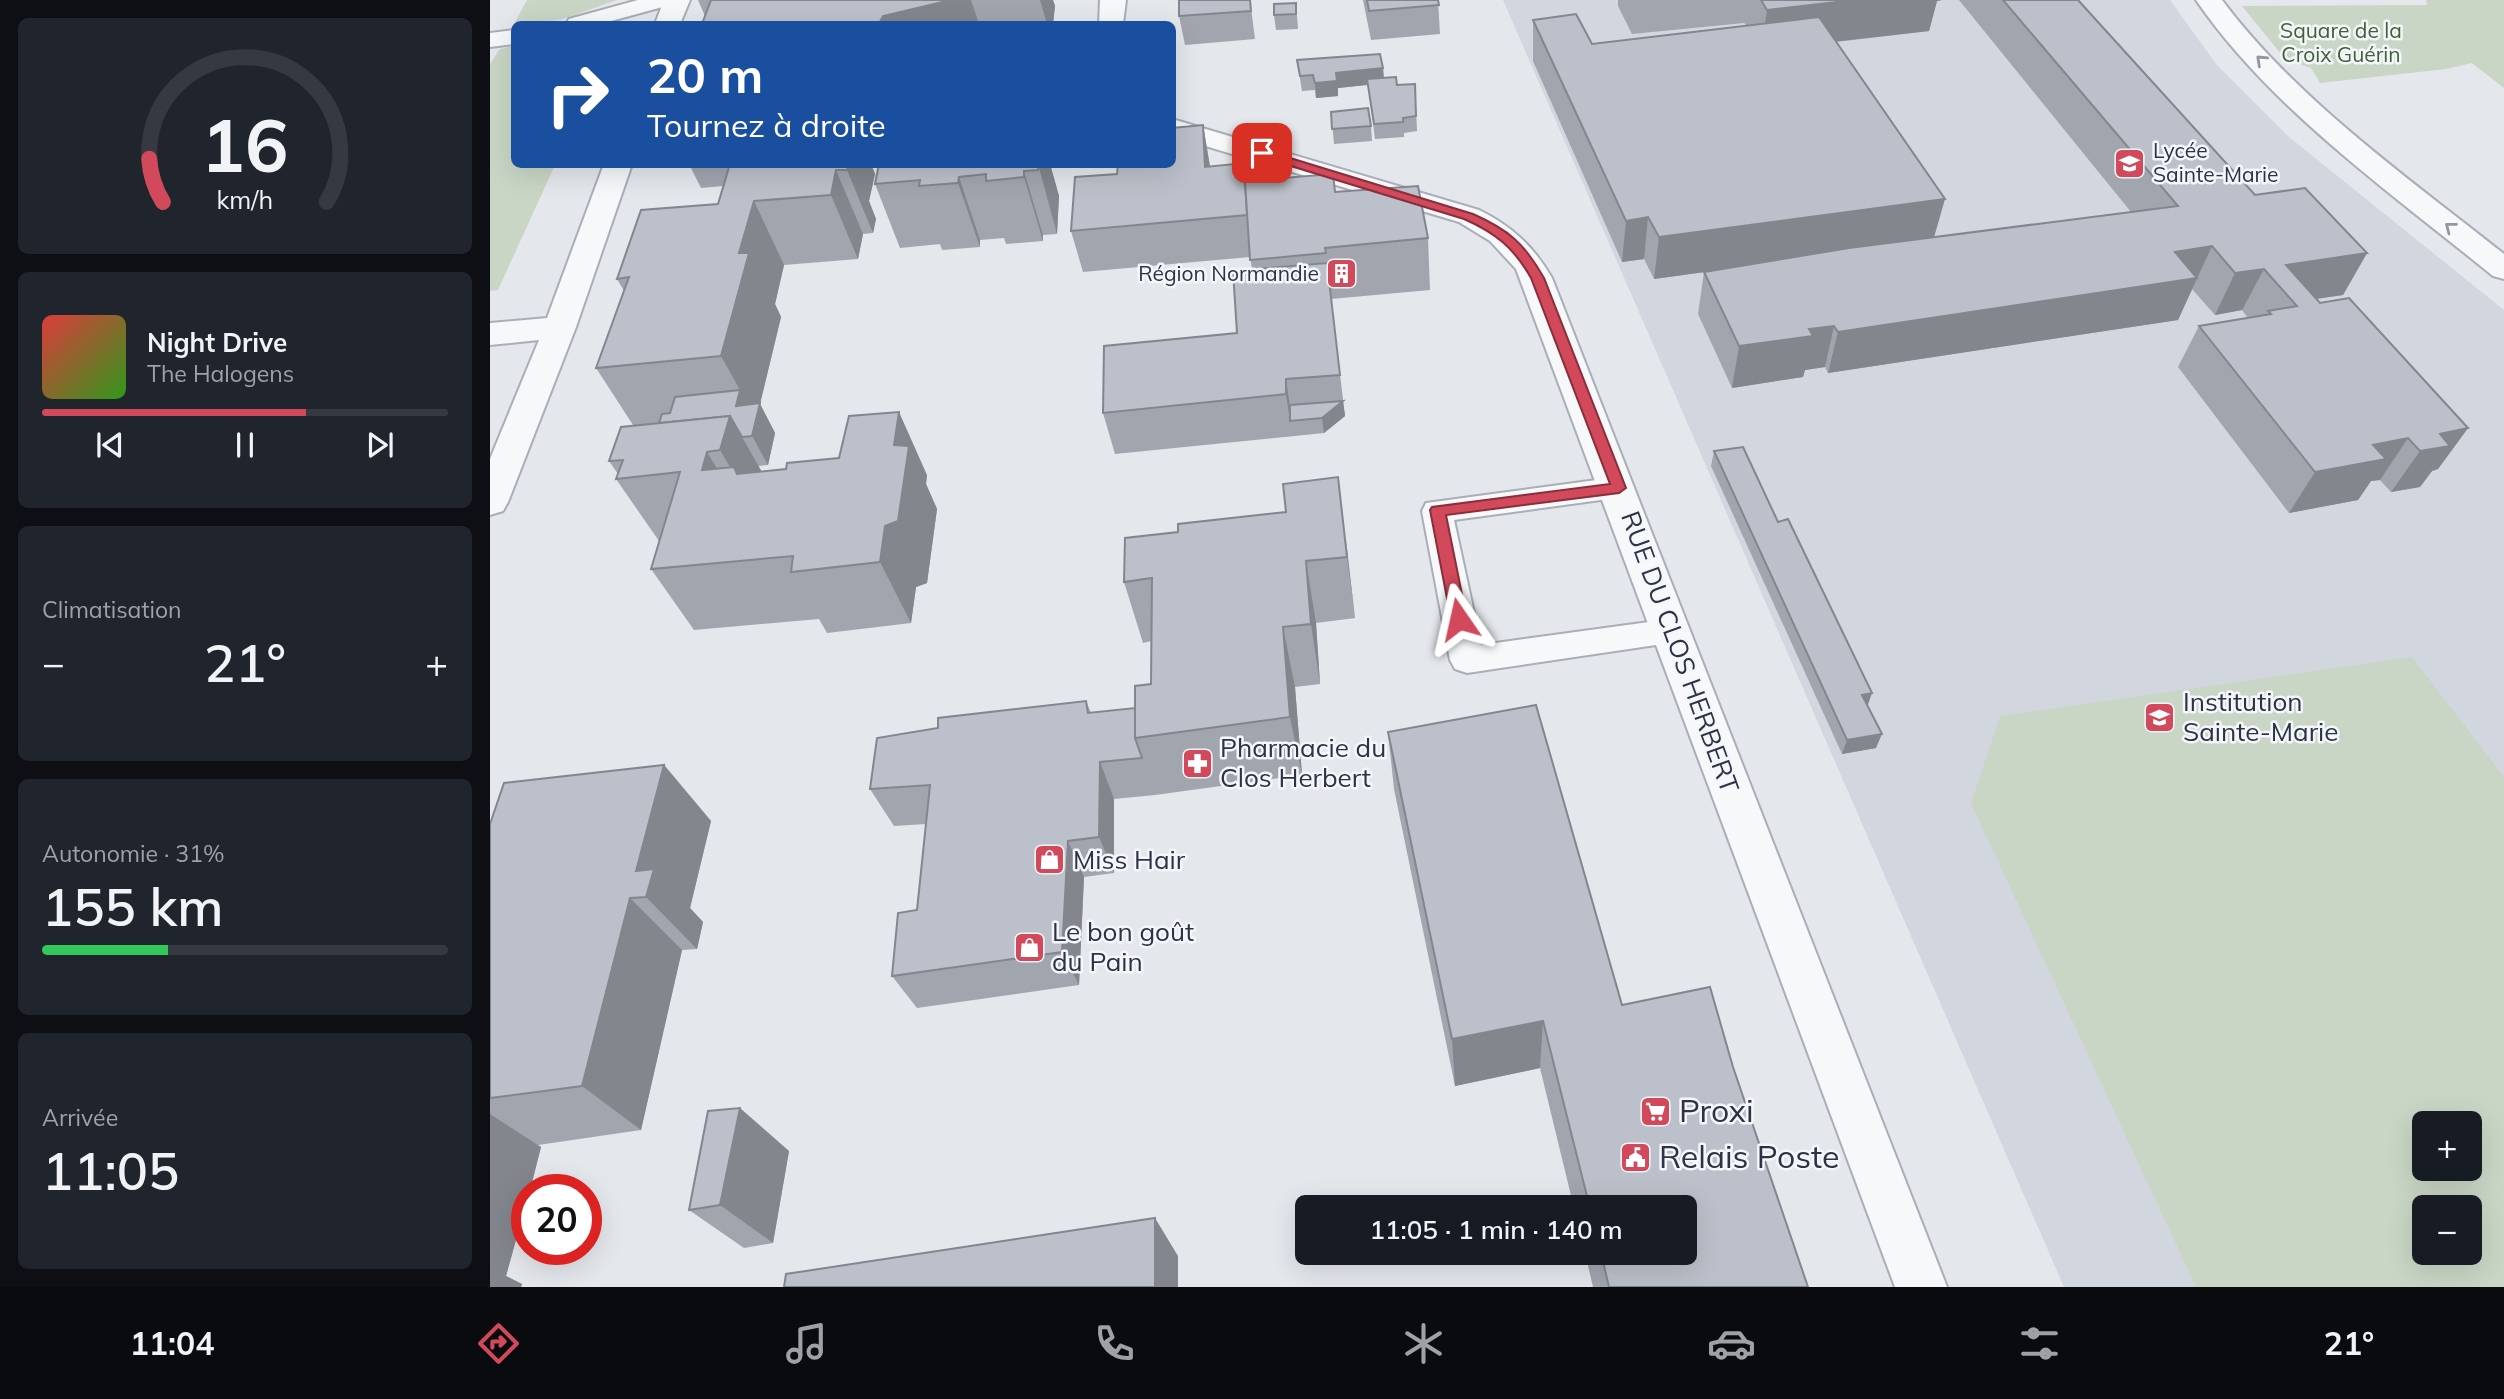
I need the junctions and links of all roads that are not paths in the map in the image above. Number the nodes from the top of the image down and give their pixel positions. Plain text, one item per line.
1 (662, 0) edge
2 (677, 0) edge
3 (1113, 0) edge
4 (2209, 0) edge
5 (587, 21) edge
6 (669, 21) edge
7 (1111, 21) edge
8 (511, 37) edge
9 (490, 40) edge
10 (1176, 128) edge
11 (617, 168) edge
12 (2504, 269) edge
13 (560, 327) junction
14 (490, 334) edge
15 (1619, 488) junction
16 (490, 502) edge
17 (1671, 632) junction
18 (1920, 1287) edge

1 - 5 lane
2 - 6 street
3 - 7 street
12 -> 4 street
8 - 9 lane
10 - 15 street, RUE DU CLOS HERBERT
11 - 13 street
13 - 14 street
13 - 16 street
15 - 17 street, RUE DU CLOS HERBERT
15 - 17 lane
17 - 18 street, RUE DU CLOS HERBERT

